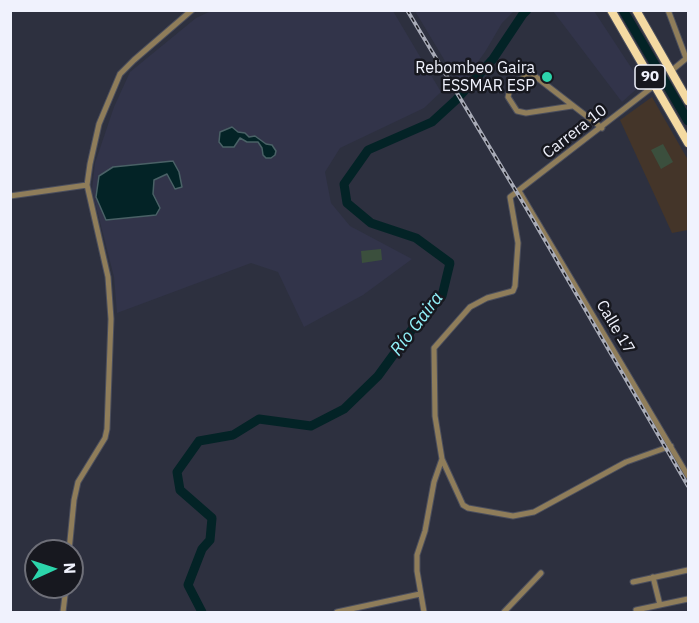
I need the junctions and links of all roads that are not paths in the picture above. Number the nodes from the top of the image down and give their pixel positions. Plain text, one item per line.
1 (192, 10) edge
2 (611, 10) edge
3 (636, 10) edge
4 (668, 10) edge
5 (687, 57) edge
6 (671, 72) junction
7 (655, 85) junction
8 (688, 101) edge
9 (572, 106) junction
10 (602, 128) junction
11 (688, 143) edge
12 (87, 185) junction
13 (519, 191) junction
14 (10, 196) edge
15 (670, 446) junction
16 (442, 459) junction
17 (688, 476) edge
18 (70, 539) edge
19 (688, 570) edge
20 (541, 573) dead end
21 (653, 577) junction
22 (633, 582) dead end
23 (420, 594) junction
24 (688, 599) edge
25 (660, 605) junction
26 (636, 610) dead end
27 (337, 612) edge
28 (424, 612) edge
29 (504, 612) edge

1 - 12 street
2 - 7 highway, 90
3 - 6 highway, 90
4 - 5 street
5 - 6 street
6 - 8 highway, 90
7 - 10 street, Carrera 10
7 - 11 highway, 90
9 - 9 street
9 - 10 street
10 - 13 street, Carrera 10
12 - 14 street
12 - 18 street
13 - 15 street, Calle 17
13 - 16 street, Carrera 10
15 - 16 street
15 - 17 street, Calle 17
16 - 23 street
19 - 21 street
20 - 29 street
21 - 22 street
21 - 25 street
23 - 27 street
23 - 28 street
24 - 25 street
25 - 26 street

